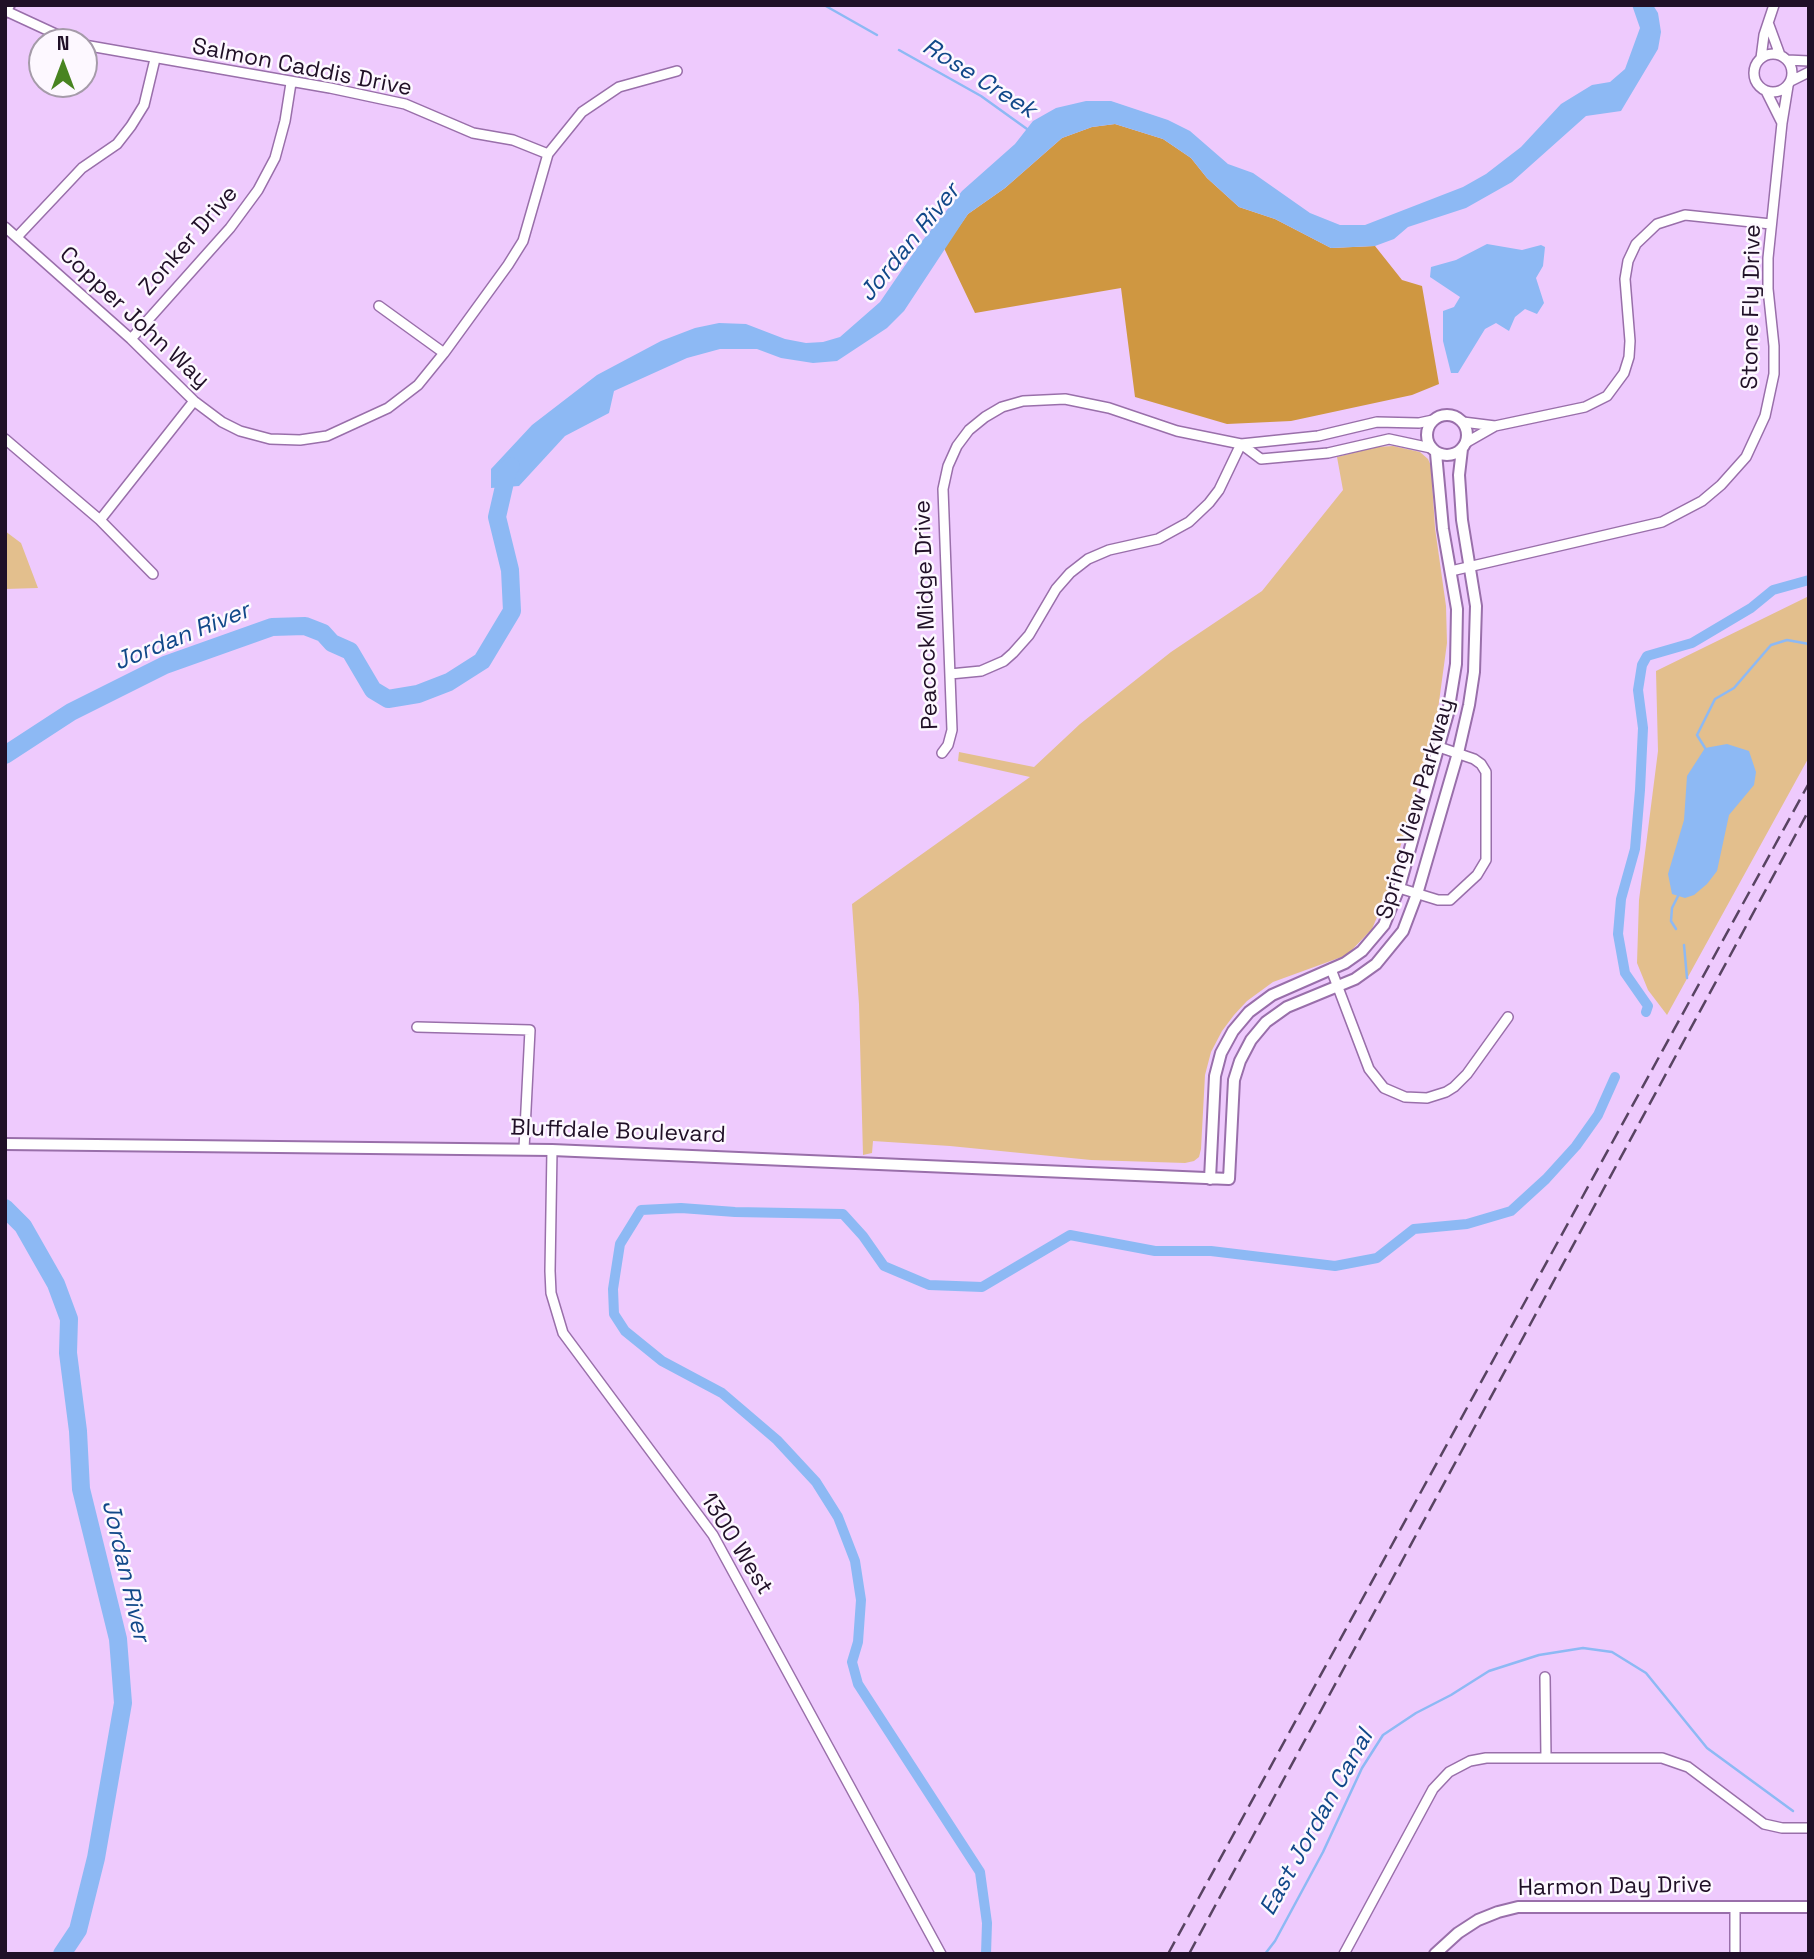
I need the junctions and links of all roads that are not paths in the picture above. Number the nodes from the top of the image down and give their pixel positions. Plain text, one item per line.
1 (9, 5) edge
2 (1774, 5) edge
3 (6, 12) edge
4 (1769, 24) junction
5 (42, 28) edge
6 (98, 48) edge
7 (1784, 57) junction
8 (1761, 58) junction
9 (155, 59) junction
10 (1809, 61) edge
11 (677, 71) dead end
12 (1809, 72) edge
13 (291, 83) junction
14 (1789, 83) junction
15 (1766, 91) junction
16 (1782, 123) junction
17 (548, 154) junction
18 (1771, 224) junction
19 (5, 227) edge
20 (17, 237) junction
21 (379, 306) dead end
22 (131, 339) junction
23 (444, 353) junction
24 (194, 401) junction
25 (1433, 420) junction
26 (1463, 422) junction
27 (1495, 426) junction
28 (5, 439) edge
29 (1241, 444) junction
30 (1464, 446) junction
31 (1434, 450) junction
32 (100, 520) junction
33 (1470, 567) junction
34 (1451, 571) junction
35 (153, 574) dead end
36 (950, 674) junction
37 (1439, 747) junction
38 (942, 753) dead end
39 (1458, 753) junction
40 (1399, 888) junction
41 (1417, 894) junction
42 (1331, 969) junction
43 (1338, 987) junction
44 (1508, 1017) dead end
45 (417, 1027) dead end
46 (5, 1144) edge
47 (524, 1149) junction
48 (552, 1150) junction
49 (1210, 1179) junction
50 (1229, 1179) joint
51 (1545, 1677) dead end
52 (1546, 1758) junction
53 (1809, 1828) edge
54 (1735, 1906) junction
55 (1809, 1907) edge
56 (941, 1954) edge
57 (1344, 1954) edge
58 (1435, 1954) edge
59 (1735, 1954) edge

1 - 3 street
2 - 4 street
3 - 5 street
4 - 7 street
4 - 8 street
6 - 9 street, Salmon Caddis Drive
7 - 8 street
7 - 10 street
7 - 14 street
8 - 15 street
9 - 13 street, Salmon Caddis Drive
9 - 20 street
11 - 17 street
12 - 14 street
13 - 17 street, Salmon Caddis Drive
13 - 22 street, Zonker Drive
14 - 15 street
14 - 16 street, Stone Fly Drive
15 - 16 street
16 - 18 street, Stone Fly Drive
17 - 23 street, Copper John Way
18 - 27 street
18 - 33 street, Stone Fly Drive
19 - 20 street, Copper John Way
20 - 22 street, Copper John Way
21 - 23 street
22 - 24 street, Copper John Way
23 - 24 street, Copper John Way
24 - 32 street
25 - 26 street
25 - 29 street, Peacock Midge Drive
25 - 31 street
26 - 27 street
26 - 30 street
27 - 30 street
28 - 32 street
29 - 31 street, Peacock Midge Drive
29 - 36 street
29 - 36 street, Peacock Midge Drive
30 - 31 street
30 - 33 street, Spring View Parkway
31 - 34 street, Spring View Parkway
32 - 35 street
33 - 34 street, Stone Fly Drive
33 - 39 street, Spring View Parkway
34 - 37 street, Spring View Parkway
36 - 38 street, Peacock Midge Drive
37 - 39 street
37 - 40 street, Spring View Parkway
39 - 41 street, Spring View Parkway
39 - 41 street
40 - 41 street
40 - 42 street, Spring View Parkway
41 - 43 street, Spring View Parkway
42 - 43 street
42 - 49 street, Spring View Parkway
43 - 44 street
43 - 50 street, Spring View Parkway
45 - 47 street
46 - 47 street, Bluffdale Boulevard
47 - 48 street, Bluffdale Boulevard
48 - 49 street, Bluffdale Boulevard
48 - 56 street, 1300 West
49 - 50 street, Bluffdale Boulevard
51 - 52 street
52 - 53 street
52 - 57 street
54 - 55 street, Harmon Day Drive
54 - 58 street, Harmon Day Drive
54 - 59 street

